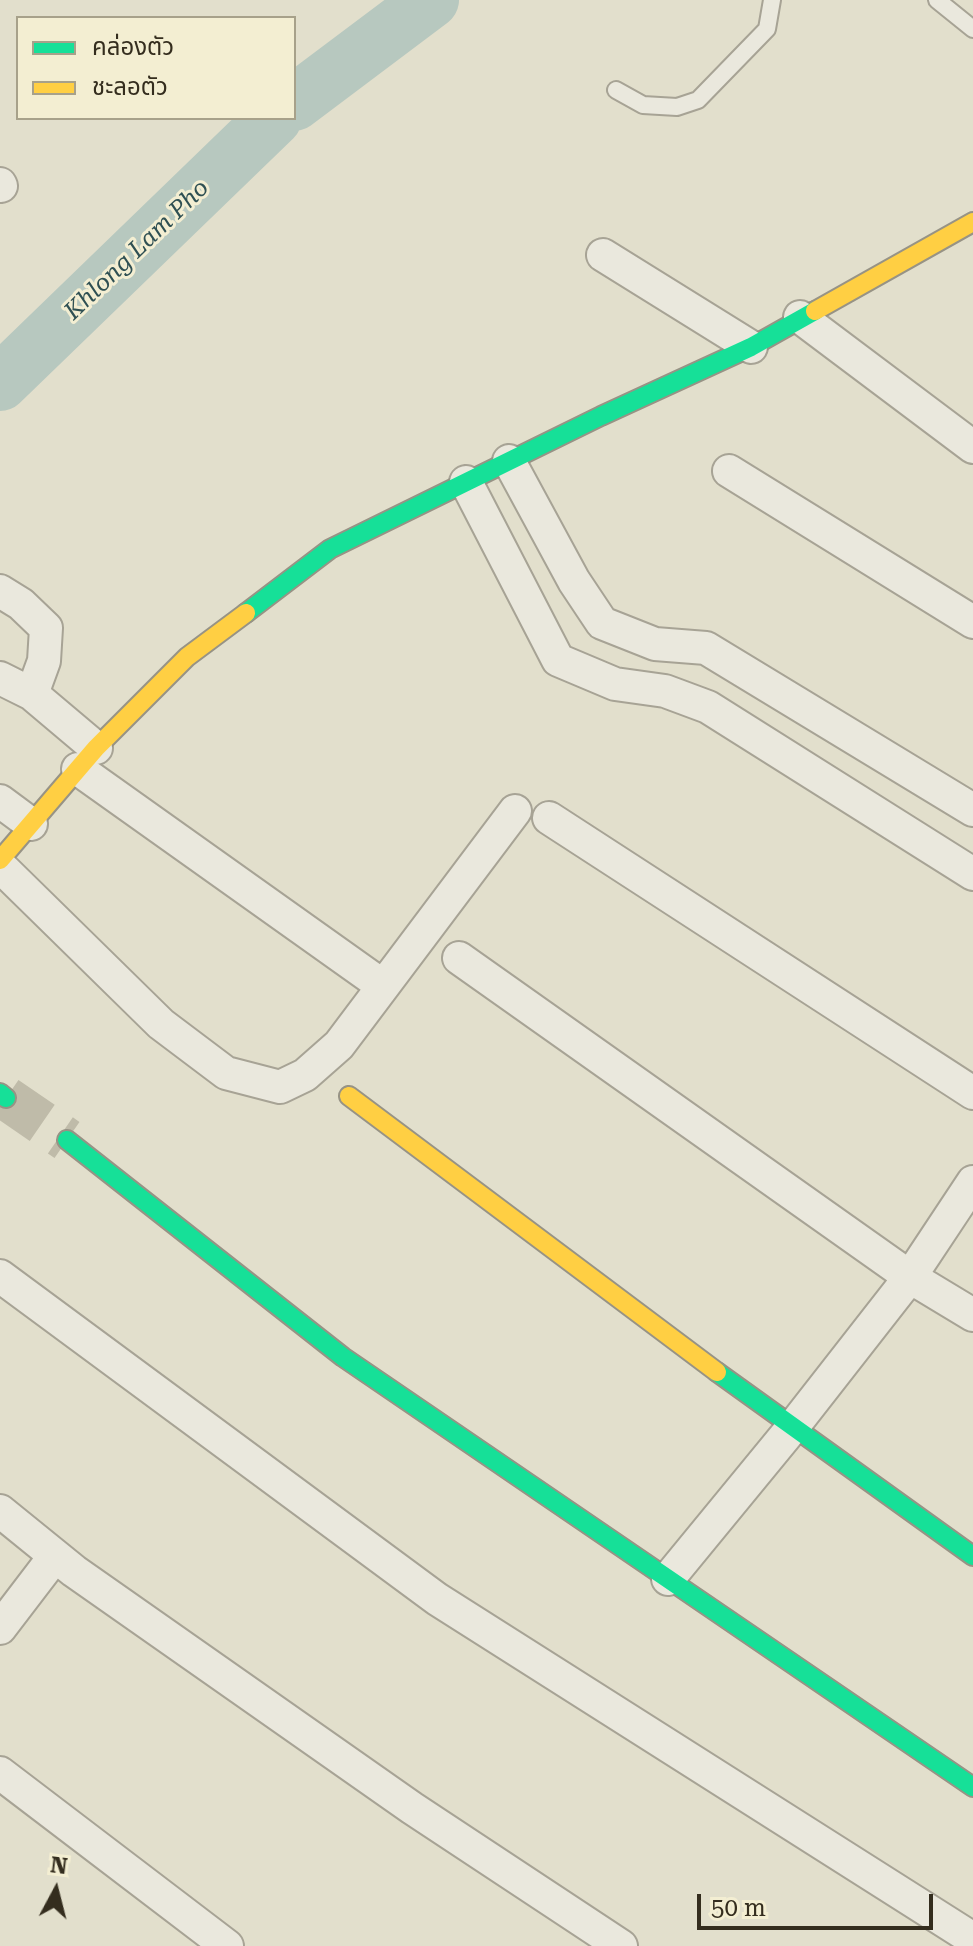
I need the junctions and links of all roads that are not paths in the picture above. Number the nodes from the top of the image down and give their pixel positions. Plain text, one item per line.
1 (772, 0) edge
2 (937, 0) edge
3 (973, 29) edge
4 (616, 90) dead end
5 (973, 222) edge
6 (603, 255) dead end
7 (800, 317) junction
8 (751, 347) junction
9 (973, 447) edge
10 (509, 461) junction
11 (729, 471) dead end
12 (466, 482) junction
13 (0, 591) edge
14 (973, 622) edge
15 (0, 678) edge
16 (32, 694) junction
17 (87, 758) junction
18 (0, 801) edge
19 (973, 810) edge
20 (515, 811) dead end
21 (549, 818) dead end
22 (31, 824) junction
23 (0, 860) edge
24 (0, 866) edge
25 (973, 874) edge
26 (459, 958) dead end
27 (383, 986) junction
28 (973, 1093) edge
29 (349, 1096) dead end
30 (67, 1140) tunnel mouth
31 (973, 1182) edge
32 (0, 1276) edge
33 (910, 1277) junction
34 (973, 1315) edge
35 (792, 1428) junction
36 (0, 1511) edge
37 (55, 1556) junction
38 (973, 1556) edge
39 (668, 1579) junction
40 (0, 1628) edge
41 (0, 1773) edge
42 (973, 1787) edge
43 (973, 1939) edge
44 (227, 1946) edge
45 (621, 1946) edge

1 - 4 lane
2 - 3 lane
5 - 7 street
6 - 8 street
7 - 8 street
7 - 9 street
8 - 10 street
10 - 12 street
10 - 19 street
11 - 14 street
12 - 17 street
12 - 25 street
13 - 16 street
15 - 16 street
16 - 17 street
17 - 22 street
17 - 27 street
18 - 22 street
20 - 27 street
21 - 28 street
22 - 23 street
24 - 27 street
26 - 33 street
29 - 35 street
30 - 39 street
31 - 33 street
32 - 43 street
33 - 34 street
33 - 35 street
35 - 38 street
35 - 39 street
36 - 37 street
37 - 40 street
37 - 45 street
39 - 42 street
41 - 44 street

